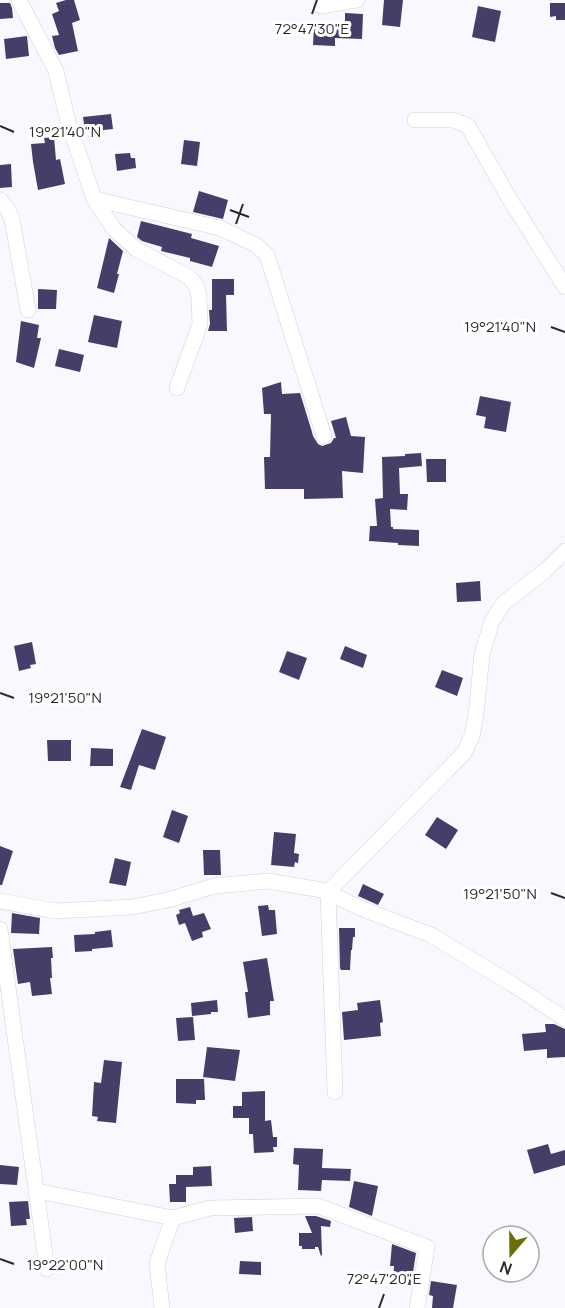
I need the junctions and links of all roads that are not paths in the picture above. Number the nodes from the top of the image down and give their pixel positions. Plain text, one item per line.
1 (20, 0) edge
2 (357, 0) edge
3 (321, 6) dead end
4 (415, 120) dead end
5 (0, 200) edge
6 (94, 200) junction
7 (565, 287) edge
8 (28, 310) dead end
9 (177, 388) dead end
10 (324, 436) dead end
11 (565, 551) edge
12 (328, 892) junction
13 (0, 901) edge
14 (0, 929) edge
15 (565, 1019) edge
16 (335, 1092) dead end
17 (37, 1191) junction
18 (173, 1218) junction
19 (47, 1269) dead end
20 (162, 1308) edge
21 (417, 1308) edge

1 - 6 street
2 - 3 street
4 - 7 street
5 - 8 street
6 - 9 street
6 - 10 street
11 - 12 street
12 - 13 street
12 - 15 street
12 - 16 street
14 - 17 street
17 - 18 street
17 - 19 street
18 - 20 street
18 - 21 street

